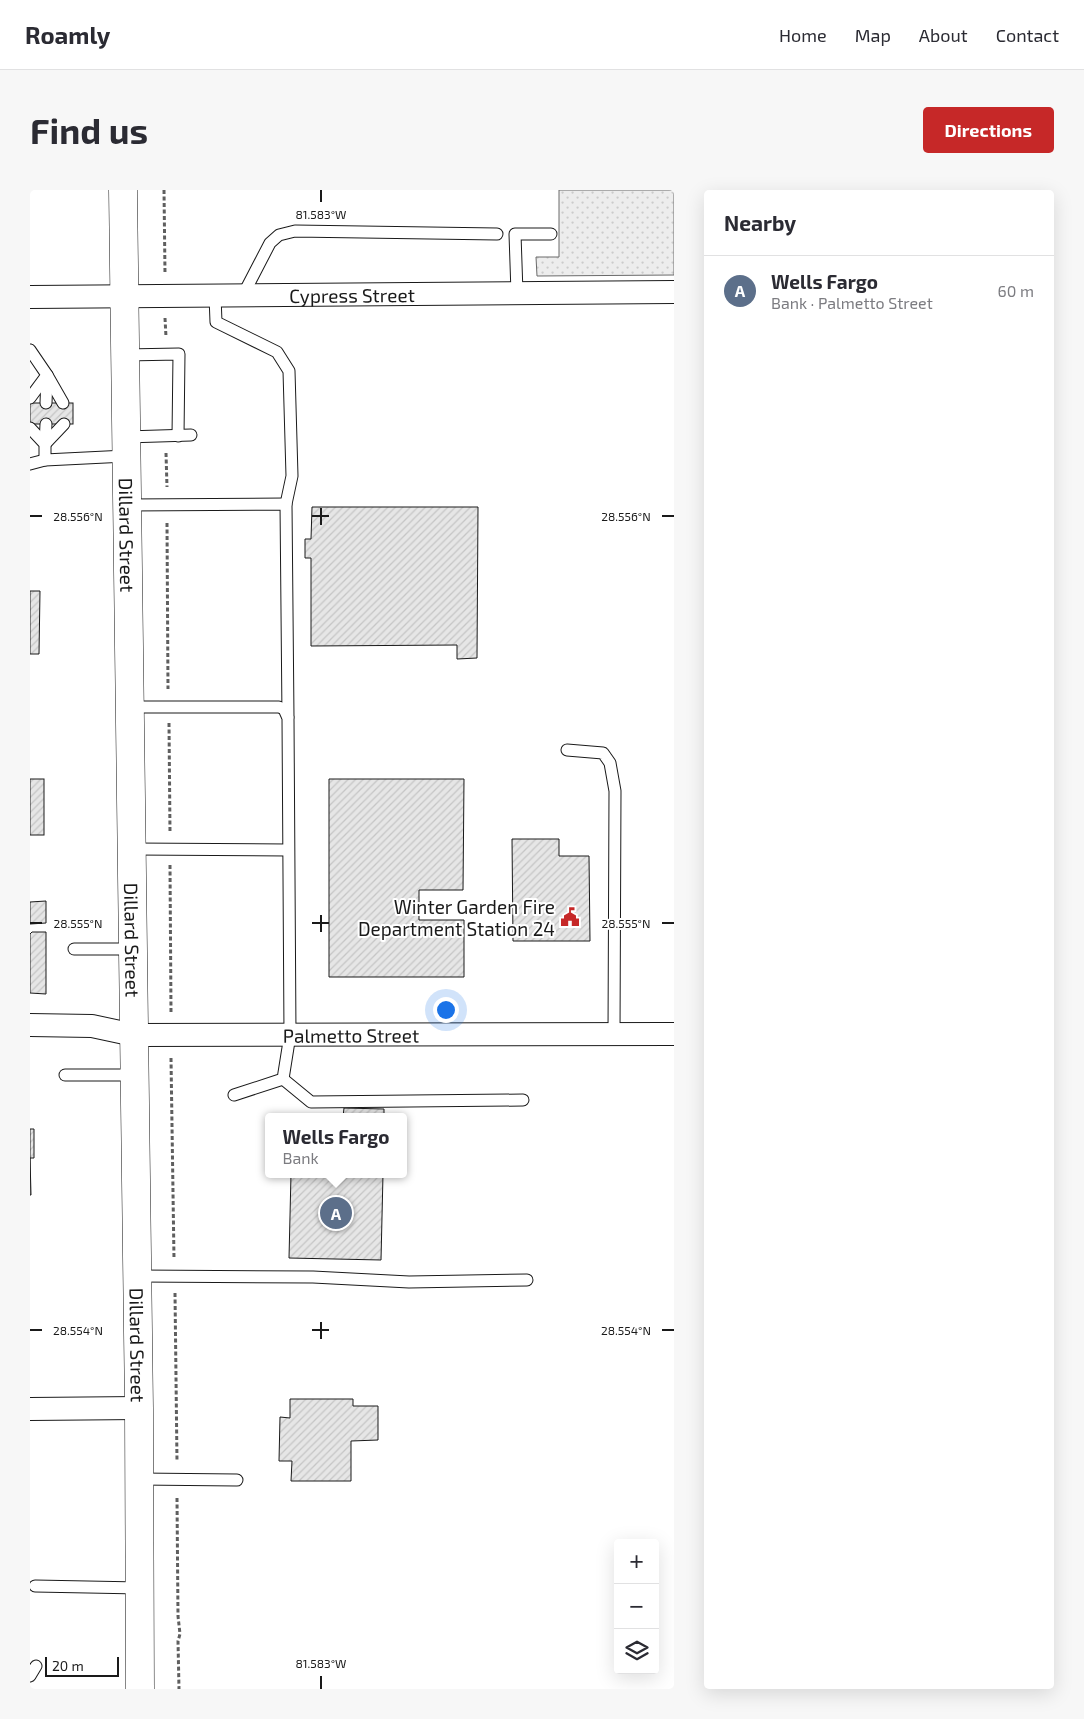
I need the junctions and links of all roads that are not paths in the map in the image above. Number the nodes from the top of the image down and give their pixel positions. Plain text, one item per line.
1 (123, 190) edge
2 (497, 234) dead end
3 (551, 234) dead end
4 (674, 292) edge
5 (517, 294) junction
6 (215, 296) junction
7 (243, 296) junction
8 (30, 297) edge
9 (124, 297) junction
10 (30, 350) edge
11 (125, 354) junction
12 (47, 375) junction
13 (30, 398) edge
14 (46, 403) dead end
15 (63, 403) dead end
16 (46, 424) dead end
17 (64, 424) dead end
18 (30, 428) edge
19 (172, 436) junction
20 (191, 436) dead end
21 (45, 444) junction
22 (126, 446) junction
23 (45, 460) junction
24 (30, 464) edge
25 (286, 504) junction
26 (127, 506) junction
27 (130, 706) junction
28 (288, 718) junction
29 (567, 750) dead end
30 (133, 849) junction
31 (288, 850) junction
32 (74, 949) dead end
33 (134, 949) junction
34 (30, 1025) edge
35 (674, 1034) edge
36 (134, 1035) junction
37 (290, 1035) junction
38 (614, 1035) junction
39 (65, 1075) dead end
40 (135, 1075) junction
41 (283, 1078) junction
42 (234, 1095) dead end
43 (523, 1100) dead end
44 (138, 1276) junction
45 (527, 1280) dead end
46 (140, 1408) junction
47 (30, 1409) edge
48 (140, 1479) junction
49 (237, 1480) dead end
50 (34, 1586) dead end
51 (140, 1588) junction
52 (36, 1666) dead end
53 (30, 1676) edge
54 (140, 1689) edge

1 - 9 main road, Dillard Street
2 - 7 lane
3 - 5 lane
4 - 5 street, Cypress Street
5 - 7 street, Cypress Street
6 - 7 street, Cypress Street
6 - 9 street, Cypress Street
6 - 25 lane
8 - 9 street, Cypress Street
9 - 11 main road, Dillard Street
10 - 12 lane
11 - 19 lane
11 - 22 main road, Dillard Street
12 - 13 lane
12 - 14 lane
12 - 15 lane
16 - 21 lane
17 - 21 lane
18 - 21 lane
19 - 20 lane
19 - 22 lane
21 - 23 lane
22 - 23 lane
22 - 26 main road, Dillard Street
23 - 24 lane
25 - 26 lane
25 - 28 lane
26 - 27 main road, Dillard Street
27 - 28 lane
27 - 30 main road, Dillard Street
28 - 31 lane
29 - 38 lane
30 - 31 lane
30 - 33 main road, Dillard Street
31 - 37 lane
32 - 33 lane
33 - 36 main road, Dillard Street
34 - 36 street, Palmetto Street
35 - 38 street, Palmetto Street
36 - 37 street, Palmetto Street
36 - 40 main road, Dillard Street
37 - 38 street, Palmetto Street
37 - 41 lane
39 - 40 lane
40 - 44 main road, Dillard Street
41 - 42 lane
41 - 43 lane
44 - 45 lane
44 - 46 main road, Dillard Street
46 - 47 street
46 - 48 main road, Dillard Street
48 - 49 lane
48 - 51 main road, Dillard Street
50 - 51 lane
51 - 54 main road, Dillard Street
52 - 53 lane

